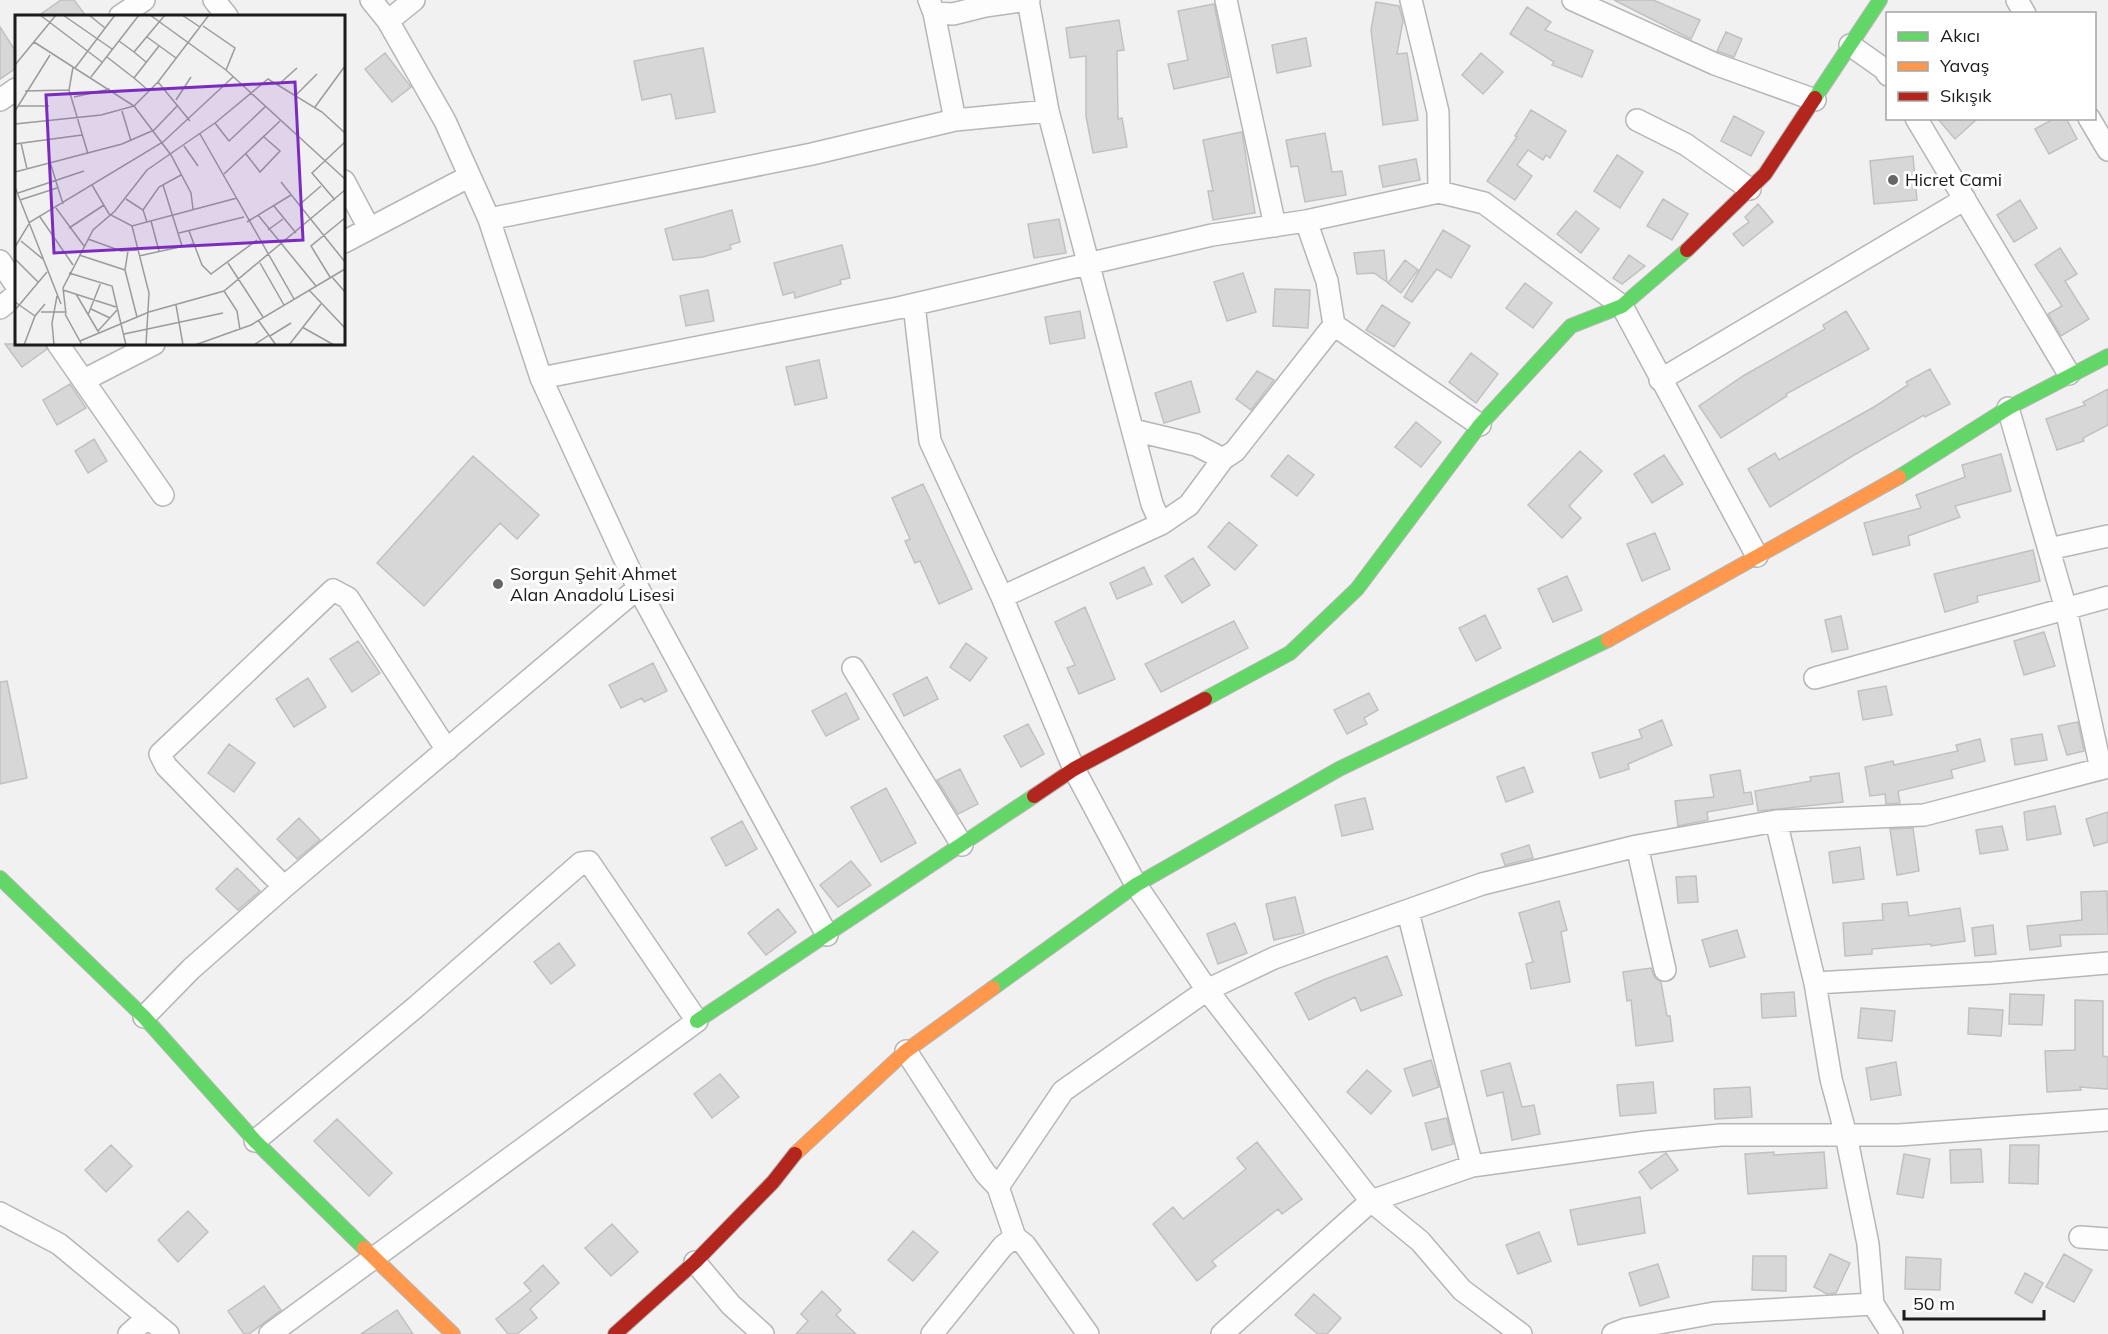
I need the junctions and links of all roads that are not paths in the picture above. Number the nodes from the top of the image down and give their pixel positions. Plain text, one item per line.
1 (144, 0) edge
2 (214, 0) edge
3 (371, 0) edge
4 (414, 0) edge
5 (1029, 0) edge
6 (1226, 0) edge
7 (1411, 0) edge
8 (1573, 0) edge
9 (1880, 0) edge
10 (932, 7) edge
11 (122, 15) edge
12 (226, 15) edge
13 (388, 21) junction
14 (1850, 45) junction
15 (1886, 73) edge
16 (15, 90) edge
17 (0, 100) edge
18 (1815, 100) junction
19 (1048, 111) junction
20 (956, 120) junction
21 (1637, 120) dead end
22 (1917, 120) edge
23 (2090, 120) edge
24 (2108, 150) edge
25 (468, 177) junction
26 (345, 183) edge
27 (1750, 189) junction
28 (1439, 192) junction
29 (1965, 200) junction
30 (489, 219) junction
31 (1306, 221) junction
32 (1275, 226) junction
33 (369, 228) junction
34 (345, 241) edge
35 (0, 261) edge
36 (1088, 265) junction
37 (15, 284) edge
38 (15, 296) edge
39 (914, 305) junction
40 (1622, 306) junction
41 (0, 308) edge
42 (1334, 325) junction
43 (59, 345) edge
44 (152, 345) edge
45 (2108, 356) edge
46 (2069, 374) junction
47 (541, 378) junction
48 (84, 380) junction
49 (1660, 380) junction
50 (2008, 408) junction
51 (1480, 425) junction
52 (1132, 430) junction
53 (1223, 459) junction
54 (163, 495) dead end
55 (1161, 524) junction
56 (2108, 536) edge
57 (2049, 549) junction
58 (1757, 556) junction
59 (638, 588) junction
60 (1002, 597) junction
61 (2108, 597) edge
62 (2066, 609) junction
63 (853, 668) dead end
64 (1815, 678) dead end
65 (447, 750) junction
66 (2104, 768) edge
67 (1074, 769) junction
68 (1776, 821) junction
69 (962, 845) junction
70 (1637, 846) junction
71 (0, 878) edge
72 (1136, 885) junction
73 (284, 887) junction
74 (1408, 912) junction
75 (827, 935) junction
76 (2108, 963) edge
77 (1665, 970) dead end
78 (1815, 983) junction
79 (1207, 990) junction
80 (144, 1017) junction
81 (697, 1021) junction
82 (906, 1051) junction
83 (2108, 1120) edge
84 (1846, 1135) junction
85 (255, 1142) junction
86 (1472, 1166) junction
87 (998, 1187) junction
88 (1371, 1201) junction
89 (1, 1216) edge
90 (1015, 1237) junction
91 (2080, 1237) dead end
92 (2108, 1239) edge
93 (373, 1258) junction
94 (695, 1262) junction
95 (1873, 1304) junction
96 (148, 1317) junction
97 (1235, 1330) edge
98 (129, 1334) edge
99 (168, 1334) edge
100 (270, 1334) edge
101 (453, 1334) edge
102 (615, 1334) edge
103 (764, 1334) edge
104 (932, 1334) edge
105 (1089, 1334) edge
106 (1521, 1334) edge
107 (1613, 1334) edge
108 (1892, 1334) edge

1 - 11 street
2 - 12 street
3 - 13 street
4 - 13 street
5 - 10 street
5 - 19 street
6 - 32 street
7 - 28 street
8 - 18 street
9 - 14 street
10 - 20 street
13 - 25 street
14 - 15 street
14 - 18 street
16 - 17 street
18 - 27 street
19 - 20 street
19 - 36 street
20 - 30 street
21 - 27 street
22 - 29 street
23 - 24 street
25 - 30 street
25 - 33 street
26 - 33 street
27 - 40 street
28 - 31 street
28 - 40 street
29 - 46 street
29 - 49 street
30 - 47 street
31 - 32 street
31 - 42 street
32 - 36 street
33 - 34 street
35 - 37 street
36 - 39 street
36 - 52 street
38 - 41 street
39 - 47 street
39 - 60 street
40 - 49 street
40 - 51 street
42 - 51 street
42 - 53 street
43 - 48 street
44 - 48 street
45 - 46 street
46 - 50 street
47 - 59 street
48 - 54 street
49 - 58 street
50 - 57 street
50 - 58 street
51 - 67 street
52 - 53 street
52 - 55 street
53 - 55 street
55 - 60 street
56 - 57 street
57 - 62 street
58 - 72 street
59 - 65 street
59 - 75 street
60 - 67 street
61 - 62 street
62 - 64 street
62 - 66 street
63 - 69 street
65 - 73 street
65 - 73 street
66 - 68 street
67 - 69 street
67 - 72 street
68 - 70 street
68 - 78 street
69 - 75 street
70 - 74 street
70 - 77 street
71 - 80 street
72 - 79 street
72 - 82 street
73 - 80 street
74 - 79 street
74 - 86 street
75 - 81 street
76 - 78 street
78 - 84 street
79 - 87 street
79 - 88 street
80 - 85 street
81 - 85 street
81 - 93 street
82 - 87 street
82 - 94 street
83 - 84 street
84 - 86 street
84 - 95 street
85 - 93 street
86 - 88 street
87 - 90 street
88 - 97 street
88 - 106 street
89 - 96 street
90 - 104 street
90 - 105 street
91 - 92 street
93 - 100 street
93 - 101 street
94 - 102 street
94 - 103 street
95 - 107 street
95 - 108 street
96 - 98 street
96 - 99 street

